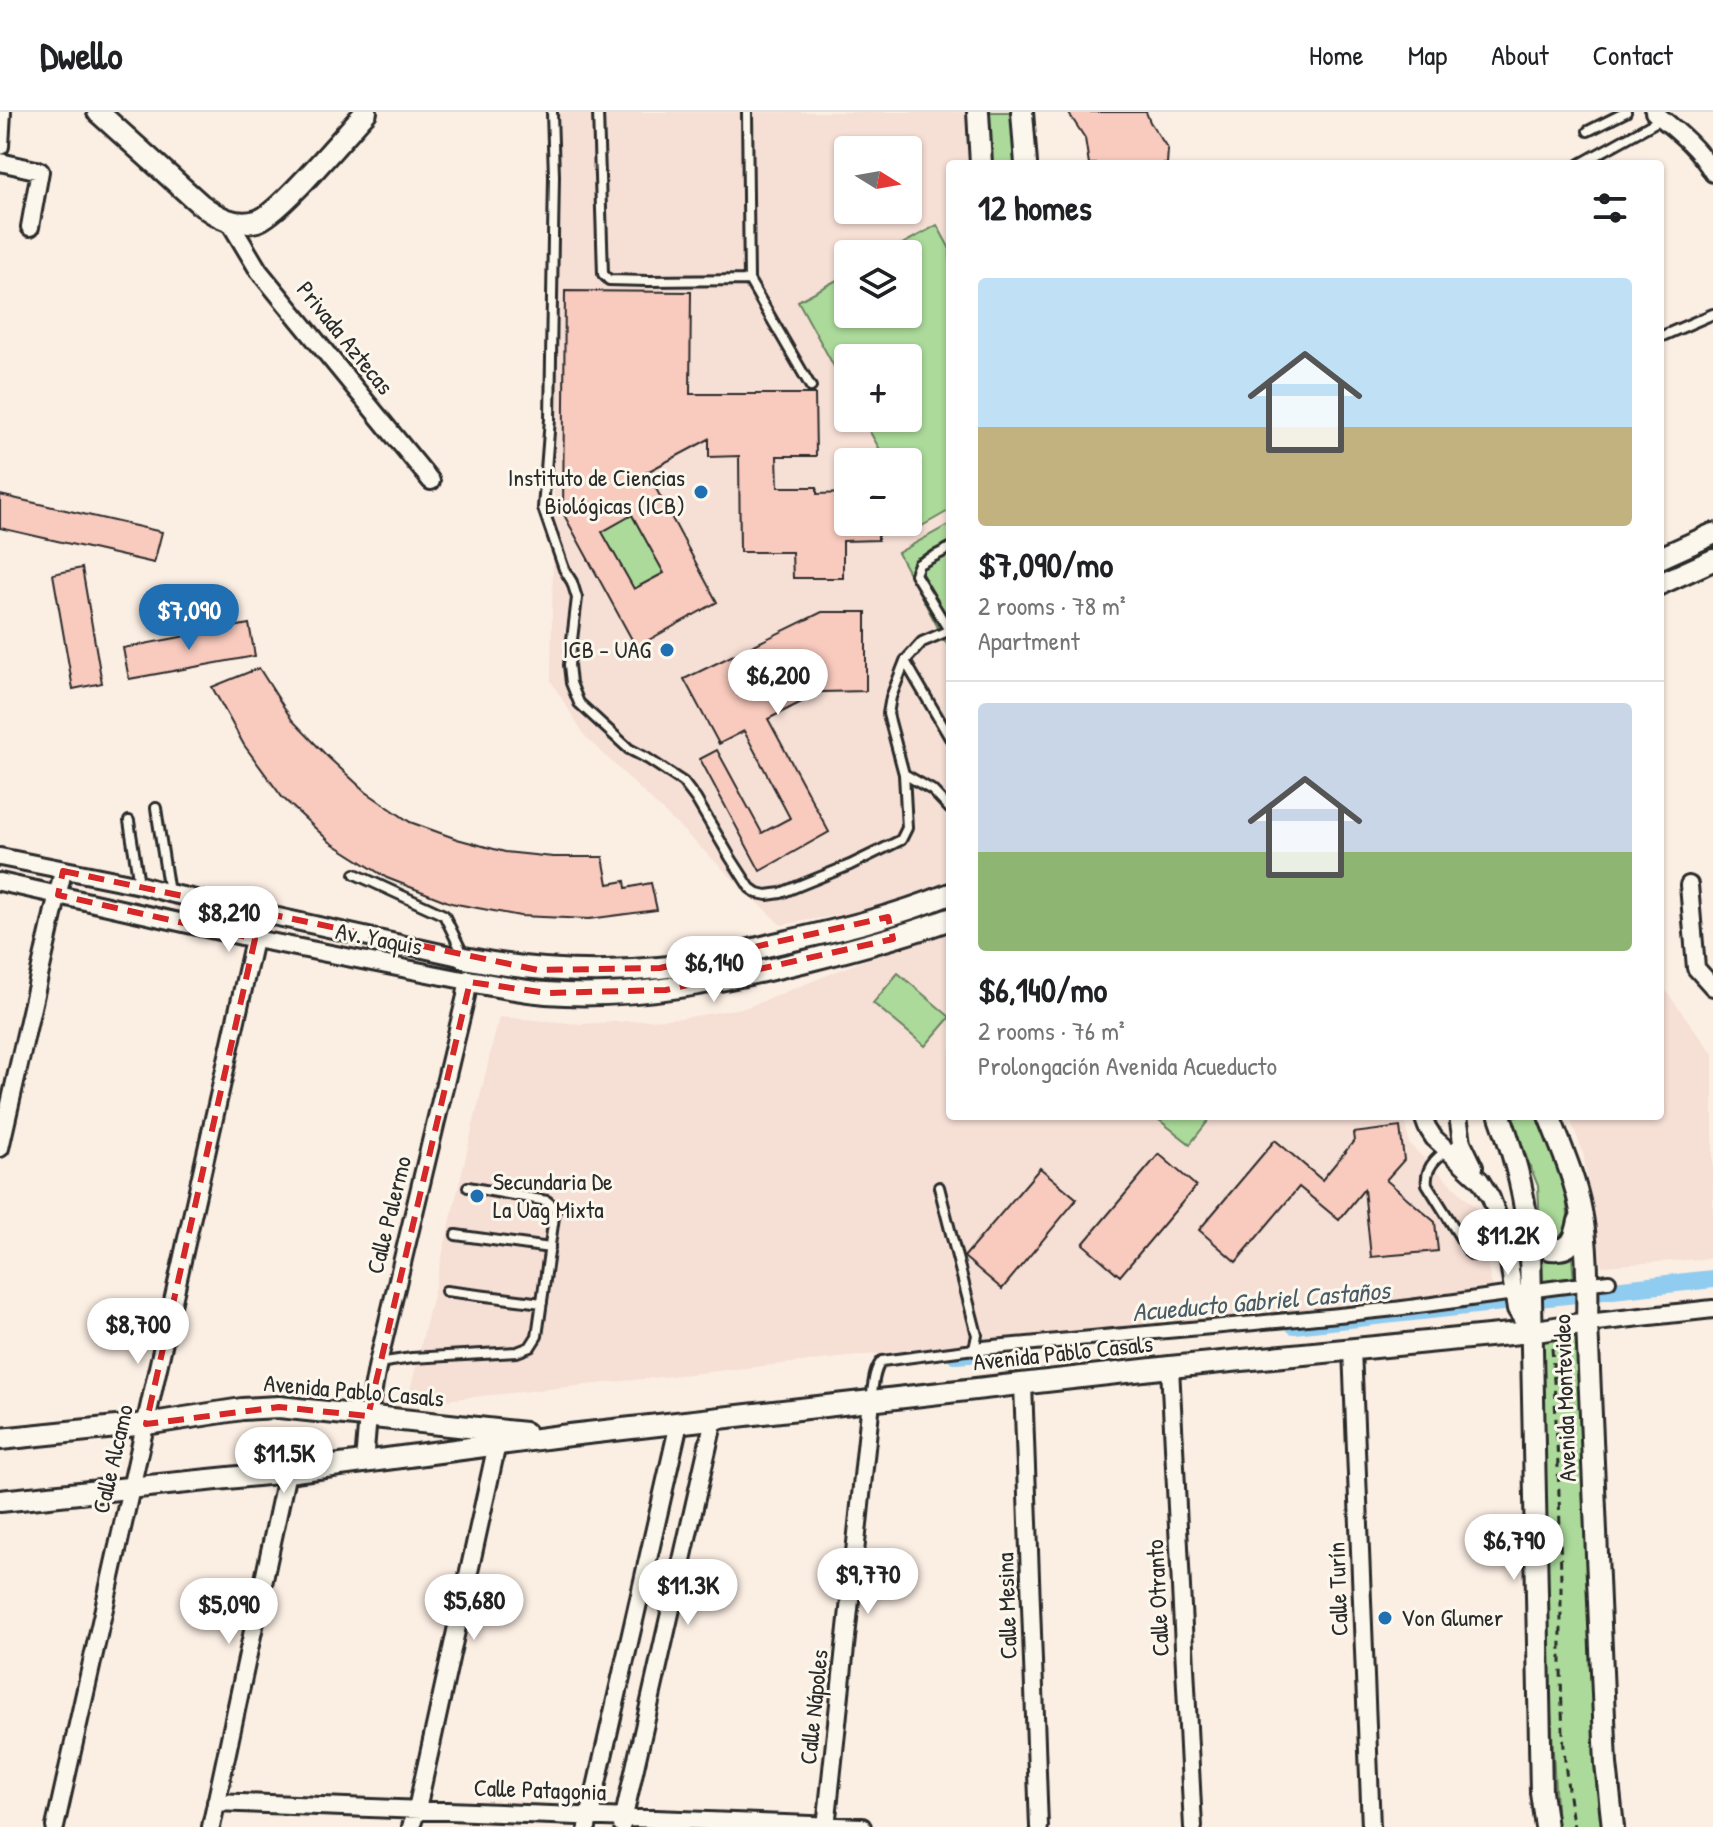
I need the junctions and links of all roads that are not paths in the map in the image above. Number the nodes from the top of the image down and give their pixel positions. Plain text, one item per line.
1 (2, 112) edge
2 (99, 112) edge
3 (552, 112) edge
4 (598, 112) edge
5 (747, 112) edge
6 (978, 112) edge
7 (1022, 112) edge
8 (1626, 112) edge
9 (360, 114) edge
10 (1658, 115) edge
11 (1588, 131) dead end
12 (0, 146) edge
13 (981, 160) edge
14 (1026, 160) edge
15 (1586, 160) edge
16 (0, 162) edge
17 (1713, 173) edge
18 (229, 221) junction
19 (30, 227) dead end
20 (749, 280) junction
21 (1713, 314) edge
22 (1664, 335) edge
23 (811, 387) dead end
24 (431, 481) dead end
25 (1713, 534) edge
26 (946, 550) edge
27 (1664, 556) edge
28 (1713, 560) edge
29 (1664, 582) edge
30 (946, 624) edge
31 (946, 633) edge
32 (905, 661) junction
33 (946, 731) edge
34 (904, 774) junction
35 (946, 805) edge
36 (156, 808) dead end
37 (129, 821) dead end
38 (0, 857) edge
39 (63, 871) junction
40 (355, 874) dead end
41 (0, 882) edge
42 (140, 885) junction
43 (1689, 885) dead end
44 (169, 893) junction
45 (58, 895) junction
46 (946, 895) edge
47 (260, 913) junction
48 (888, 917) junction
49 (946, 920) edge
50 (255, 939) junction
51 (893, 939) junction
52 (464, 958) junction
53 (468, 981) junction
54 (1713, 987) edge
55 (1424, 1120) edge
56 (1457, 1120) edge
57 (1501, 1120) edge
58 (1551, 1120) edge
59 (1454, 1146) junction
60 (0, 1148) edge
61 (468, 1187) dead end
62 (939, 1187) dead end
63 (1582, 1212) junction
64 (1527, 1220) junction
65 (456, 1235) dead end
66 (1505, 1236) junction
67 (550, 1248) junction
68 (1609, 1281) dead end
69 (1587, 1283) junction
70 (446, 1291) dead end
71 (1522, 1292) junction
72 (542, 1303) junction
73 (1713, 1309) edge
74 (1587, 1323) junction
75 (1530, 1332) junction
76 (974, 1349) junction
77 (1352, 1349) junction
78 (378, 1363) junction
79 (1170, 1367) junction
80 (1023, 1384) junction
81 (871, 1401) junction
82 (368, 1416) junction
83 (714, 1419) junction
84 (679, 1423) junction
85 (146, 1424) junction
86 (498, 1438) junction
87 (0, 1439) edge
88 (364, 1462) junction
89 (287, 1472) junction
90 (131, 1488) junction
91 (0, 1501) edge
92 (216, 1802) junction
93 (417, 1809) junction
94 (588, 1821) edge
95 (623, 1822) edge
96 (826, 1826) edge
97 (55, 1827) edge
98 (211, 1827) edge
99 (411, 1827) edge
100 (862, 1827) edge
101 (1039, 1827) edge
102 (1193, 1827) edge
103 (1371, 1827) edge
104 (1546, 1827) edge
105 (1613, 1827) edge

1 - 12 street
2 - 18 street
3 - 34 lane
4 - 20 lane
5 - 20 lane
6 - 13 street
7 - 14 street
8 - 11 lane
9 - 18 street
10 - 15 lane
10 - 17 street
16 - 19 street
18 - 24 street, Privada Aztecas
20 - 23 lane
21 - 22 lane
25 - 27 street
26 - 30 lane
28 - 29 street
31 - 32 lane
32 - 33 lane
32 - 34 lane
34 - 35 lane
36 - 44 lane
37 - 42 lane
38 - 39 street, Av. Yaquis
39 - 42 street, Av. Yaquis
39 - 45 street
40 - 52 lane
41 - 45 street, Av. Yaquis
42 - 44 street, Av. Yaquis
43 - 54 street
44 - 47 street, Av. Yaquis
45 - 50 street, Av. Yaquis
45 - 60 street
46 - 48 street
47 - 50 street, Calle Alcamo
47 - 52 street, Av. Yaquis
48 - 51 street
48 - 52 street
49 - 51 street
50 - 53 street, Av. Yaquis
50 - 85 street, Calle Alcamo
51 - 53 street
53 - 78 street, Calle Palermo
55 - 59 street
56 - 59 street
57 - 64 street, Avenida Montevideo
58 - 63 street, Avenida Montevideo
59 - 66 street
59 - 66 lane
61 - 67 lane
62 - 76 lane
63 - 64 street
63 - 69 street, Avenida Montevideo
64 - 66 lane
64 - 71 street, Avenida Montevideo
65 - 67 lane
66 - 71 street
67 - 72 lane
68 - 69 street
69 - 71 street
69 - 74 street, Avenida Montevideo
70 - 72 lane
71 - 75 street, Avenida Montevideo
71 - 76 street
72 - 78 lane
73 - 74 street, Avenida Pablo Casals
74 - 75 street, Avenida Pablo Casals
74 - 105 street, Avenida Montevideo
75 - 77 street, Avenida Pablo Casals
75 - 104 street, Avenida Montevideo
76 - 81 lane
77 - 79 street, Avenida Pablo Casals
77 - 103 street, Calle Turín
78 - 82 street, Calle Palermo
79 - 80 street, Avenida Pablo Casals
79 - 102 street, Calle Otranto
80 - 81 street, Avenida Pablo Casals
80 - 101 street, Calle Mesina
81 - 83 street, Avenida Pablo Casals
81 - 96 street, Calle Nápoles
82 - 85 street, Avenida Pablo Casals
82 - 86 street, Avenida Pablo Casals
82 - 88 street, Calle Palermo
83 - 84 street, Avenida Pablo Casals
83 - 95 street
84 - 86 street, Avenida Pablo Casals
84 - 94 street
85 - 87 street, Avenida Pablo Casals
85 - 90 street, Calle Alcamo
86 - 88 street, Avenida Pablo Casals
86 - 93 street
88 - 89 street, Avenida Pablo Casals
89 - 90 street, Avenida Pablo Casals
89 - 92 street
90 - 91 street, Avenida Pablo Casals
90 - 97 street, Calle Alcamo
92 - 93 street, Calle Patagonia
92 - 98 street
93 - 94 street, Calle Patagonia
93 - 99 street
94 - 95 street, Calle Patagonia
95 - 96 street, Calle Patagonia
96 - 100 street, Calle Patagonia

